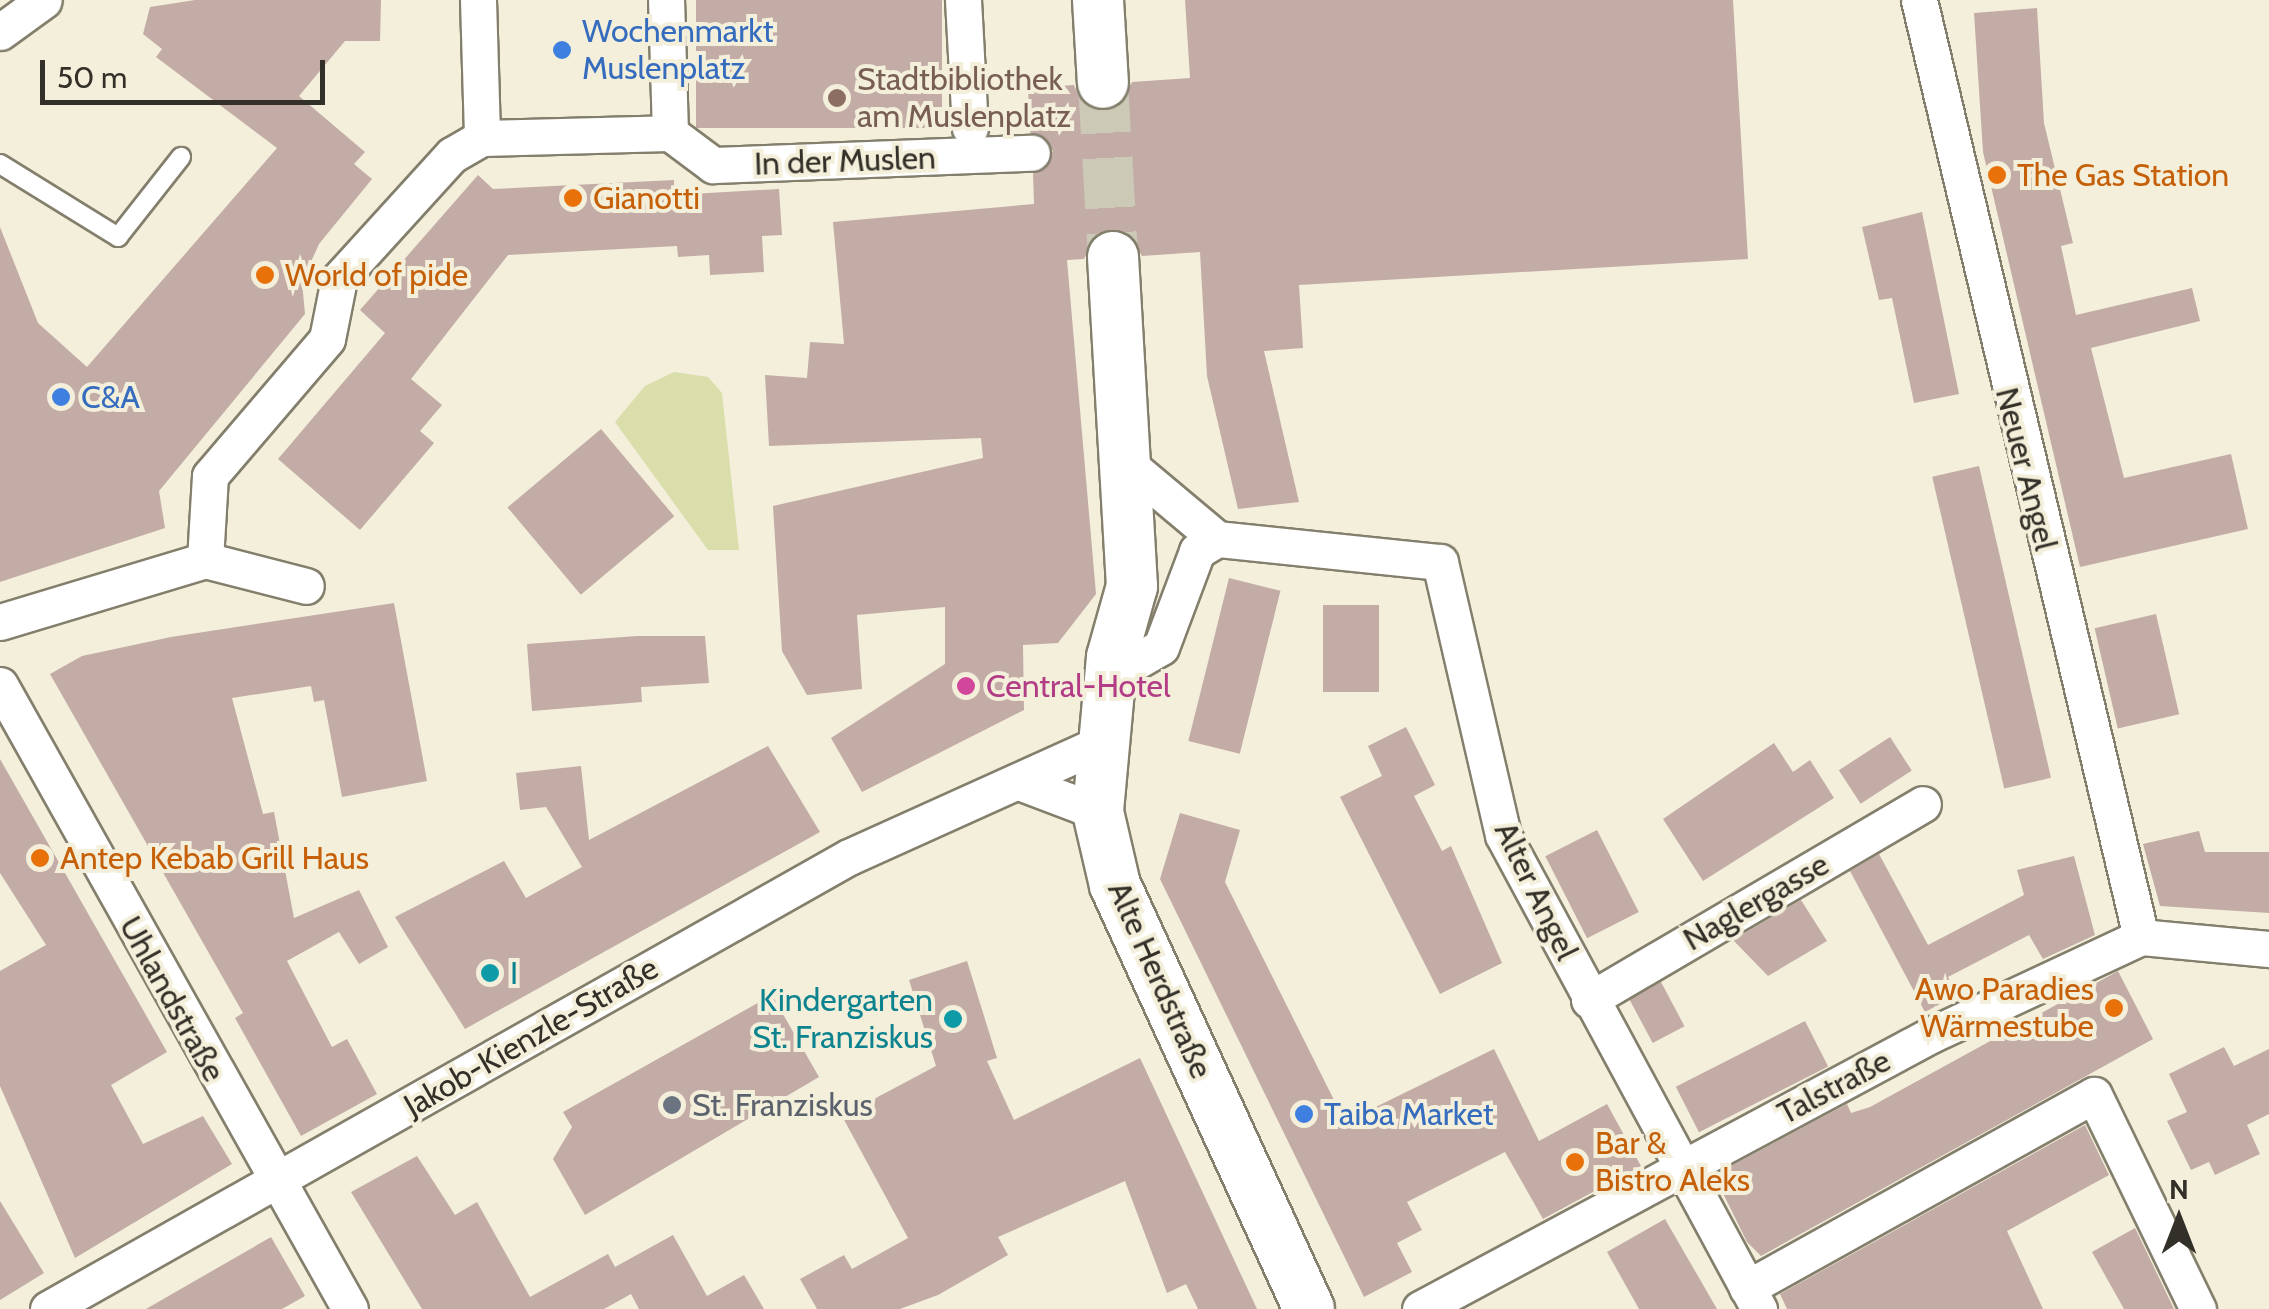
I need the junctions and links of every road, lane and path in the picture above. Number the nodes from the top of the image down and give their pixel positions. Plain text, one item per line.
1 (44, 0) edge
2 (478, 0) edge
3 (666, 0) edge
4 (963, 0) edge
5 (1098, 0) edge
6 (1920, 0) edge
7 (0, 32) edge
8 (1103, 83) tunnel mouth
9 (970, 128) dead end
10 (670, 133) junction
11 (482, 138) junction
12 (1032, 153) dead end
13 (181, 157) dead end
14 (0, 164) edge
15 (1113, 257) tunnel mouth
16 (1124, 460) junction
17 (1217, 539) junction
18 (204, 560) junction
19 (306, 586) dead end
20 (0, 622) edge
21 (1109, 676) junction
22 (0, 686) edge
23 (1102, 743) junction
24 (1024, 784) junction
25 (1923, 804) dead end
26 (1098, 812) junction
27 (2141, 937) junction
28 (2269, 949) edge
29 (1590, 1000) junction
30 (1687, 1166) junction
31 (274, 1184) junction
32 (1302, 1288) edge
33 (1753, 1299) edge
34 (48, 1309) edge
35 (350, 1309) edge
36 (1327, 1309) edge
37 (1420, 1309) edge
38 (2198, 1309) edge

1 - 7 street
2 - 11 street
3 - 10 street
4 - 9 street
5 - 8 main road
6 - 27 street, Neuer Angel
10 - 11 street
10 - 12 street, In der Muslen
11 - 18 street
13 - 14 lane
15 - 16 main road, Alte Herdstraße
16 - 17 street
16 - 21 main road, Alte Herdstraße
17 - 21 street
17 - 29 street, Alter Angel
18 - 19 street
18 - 20 street
21 - 23 main road, Alte Herdstraße
22 - 31 street, Uhlandstraße
23 - 24 street, Jakob-Kienzle-Straße
23 - 26 main road, Alte Herdstraße
24 - 26 street
24 - 31 street, Jakob-Kienzle-Straße
25 - 29 street, Naglergasse
26 - 32 main road, Alte Herdstraße
27 - 28 street
27 - 30 street, Talstraße
29 - 30 street, Alter Angel
30 - 33 street, Alter Angel
30 - 37 street, Talstraße
31 - 34 street, Jakob-Kienzle-Straße
31 - 35 street, Uhlandstraße
32 - 36 main road, Alte Herdstraße
33 - 38 street, Alter Angel

